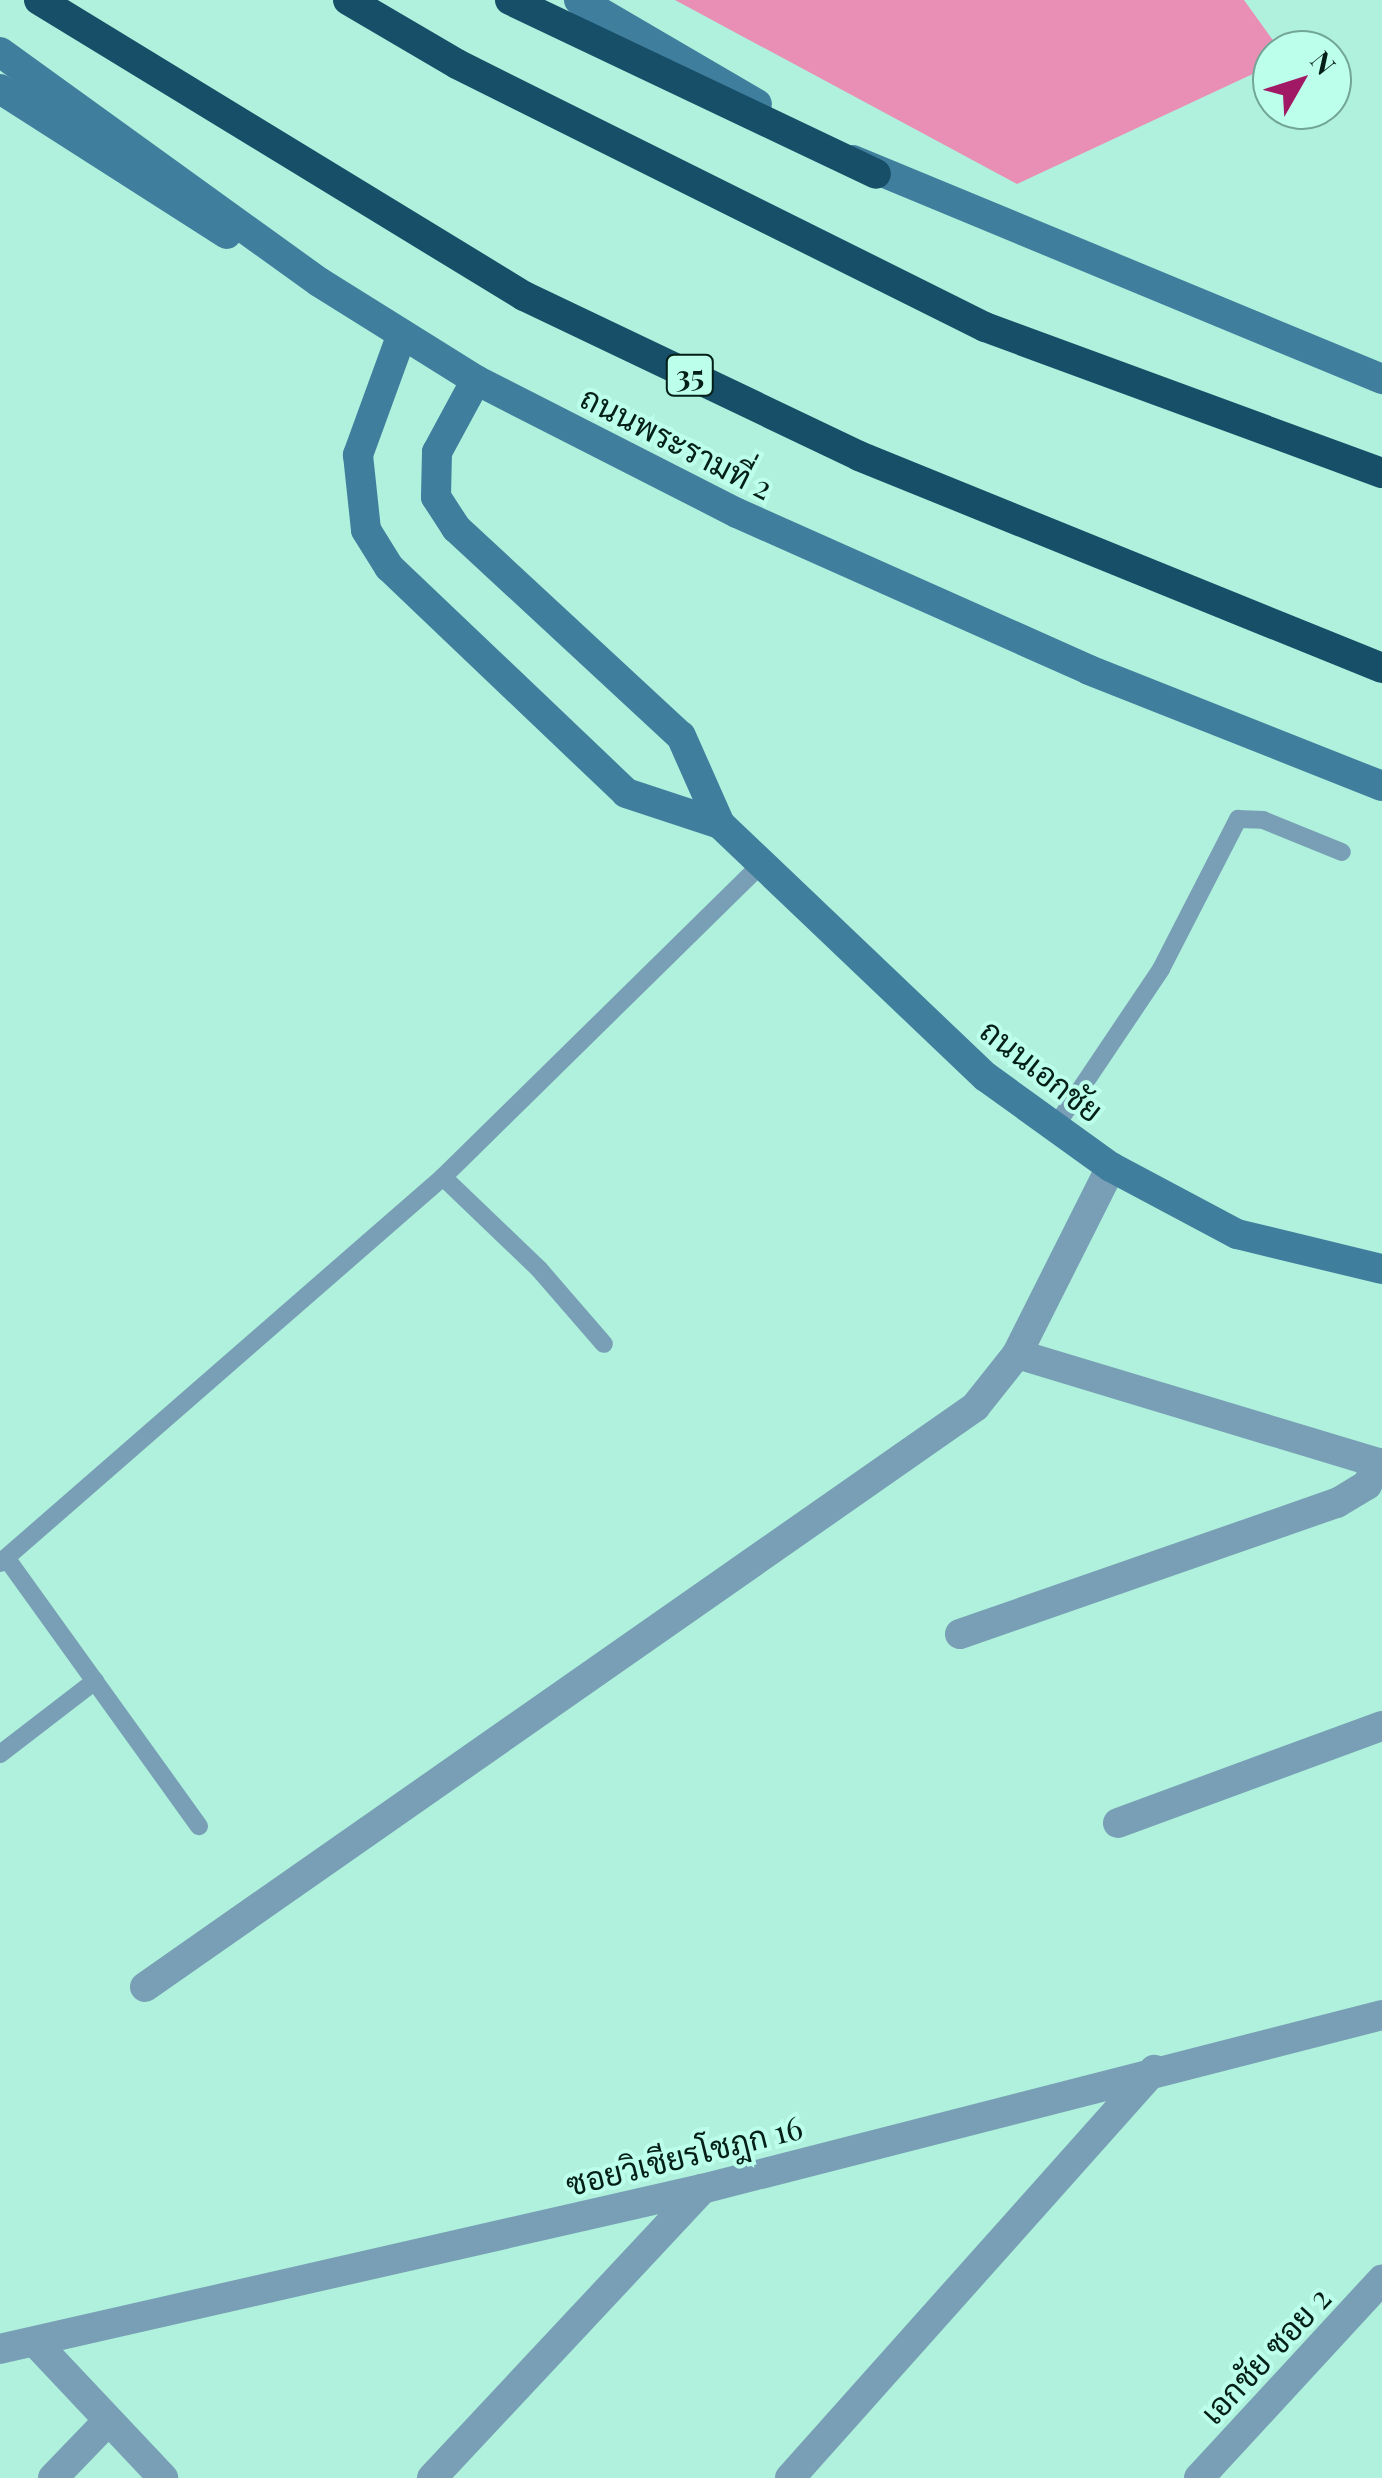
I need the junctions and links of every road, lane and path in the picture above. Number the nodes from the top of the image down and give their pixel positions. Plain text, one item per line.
1 (39, 0) edge
2 (348, 0) edge
3 (510, 0) edge
4 (578, 0) edge
5 (0, 52) edge
6 (0, 89) edge
7 (876, 174) junction
8 (318, 282) junction
9 (402, 334) junction
10 (1382, 379) edge
11 (476, 380) junction
12 (1382, 473) edge
13 (1382, 668) edge
14 (1382, 786) edge
15 (720, 824) junction
16 (1342, 852) dead end
17 (764, 862) junction
18 (1054, 1126) junction
19 (1112, 1167) junction
20 (443, 1177) junction
21 (1382, 1268) edge
22 (604, 1344) dead end
23 (1017, 1354) junction
24 (1380, 1464) edge
25 (3, 1561) edge
26 (960, 1634) dead end
27 (95, 1681) junction
28 (1382, 1726) edge
29 (0, 1754) edge
30 (1118, 1823) dead end
31 (199, 1826) dead end
32 (145, 1987) dead end
33 (1382, 2014) edge
34 (1154, 2070) junction
35 (702, 2189) junction
36 (1382, 2280) edge
37 (35, 2342) junction
38 (0, 2349) edge
39 (106, 2422) junction
40 (53, 2478) edge
41 (163, 2478) edge
42 (432, 2478) edge
43 (790, 2478) edge
44 (1199, 2478) edge

1 - 13 highway, ถนนพระรามที่ 2 / 35
2 - 12 highway
3 - 7 highway
4 - 7 main road
5 - 8 main road, ถนนพระรามที่ 2
6 - 8 main road
7 - 10 main road
8 - 9 main road, ถนนพระรามที่ 2
9 - 11 main road, ถนนพระรามที่ 2
9 - 15 main road, ถนนเอกชัย
11 - 14 main road, ถนนพระรามที่ 2
11 - 15 main road, ถนนเอกชัย
15 - 17 main road, ถนนเอกชัย
16 - 18 lane
17 - 18 main road, ถนนเอกชัย
17 - 20 lane
18 - 19 main road, ถนนเอกชัย
19 - 21 main road, ถนนเอกชัย
19 - 23 street
20 - 22 lane
20 - 25 lane
23 - 24 street
23 - 32 street
24 - 26 street
25 - 27 lane
27 - 29 lane
27 - 31 lane
28 - 30 street
33 - 34 street, ซอยวิเชียรโชฎก 16
34 - 35 street, ซอยวิเชียรโชฎก 16
34 - 43 street
35 - 37 street, ซอยวิเชียรโชฎก 16
35 - 42 street
36 - 44 street, เอกชัย ซอย 2
37 - 38 street, ซอยวิเชียรโชฎก 16
37 - 39 street
39 - 40 street
39 - 41 street

